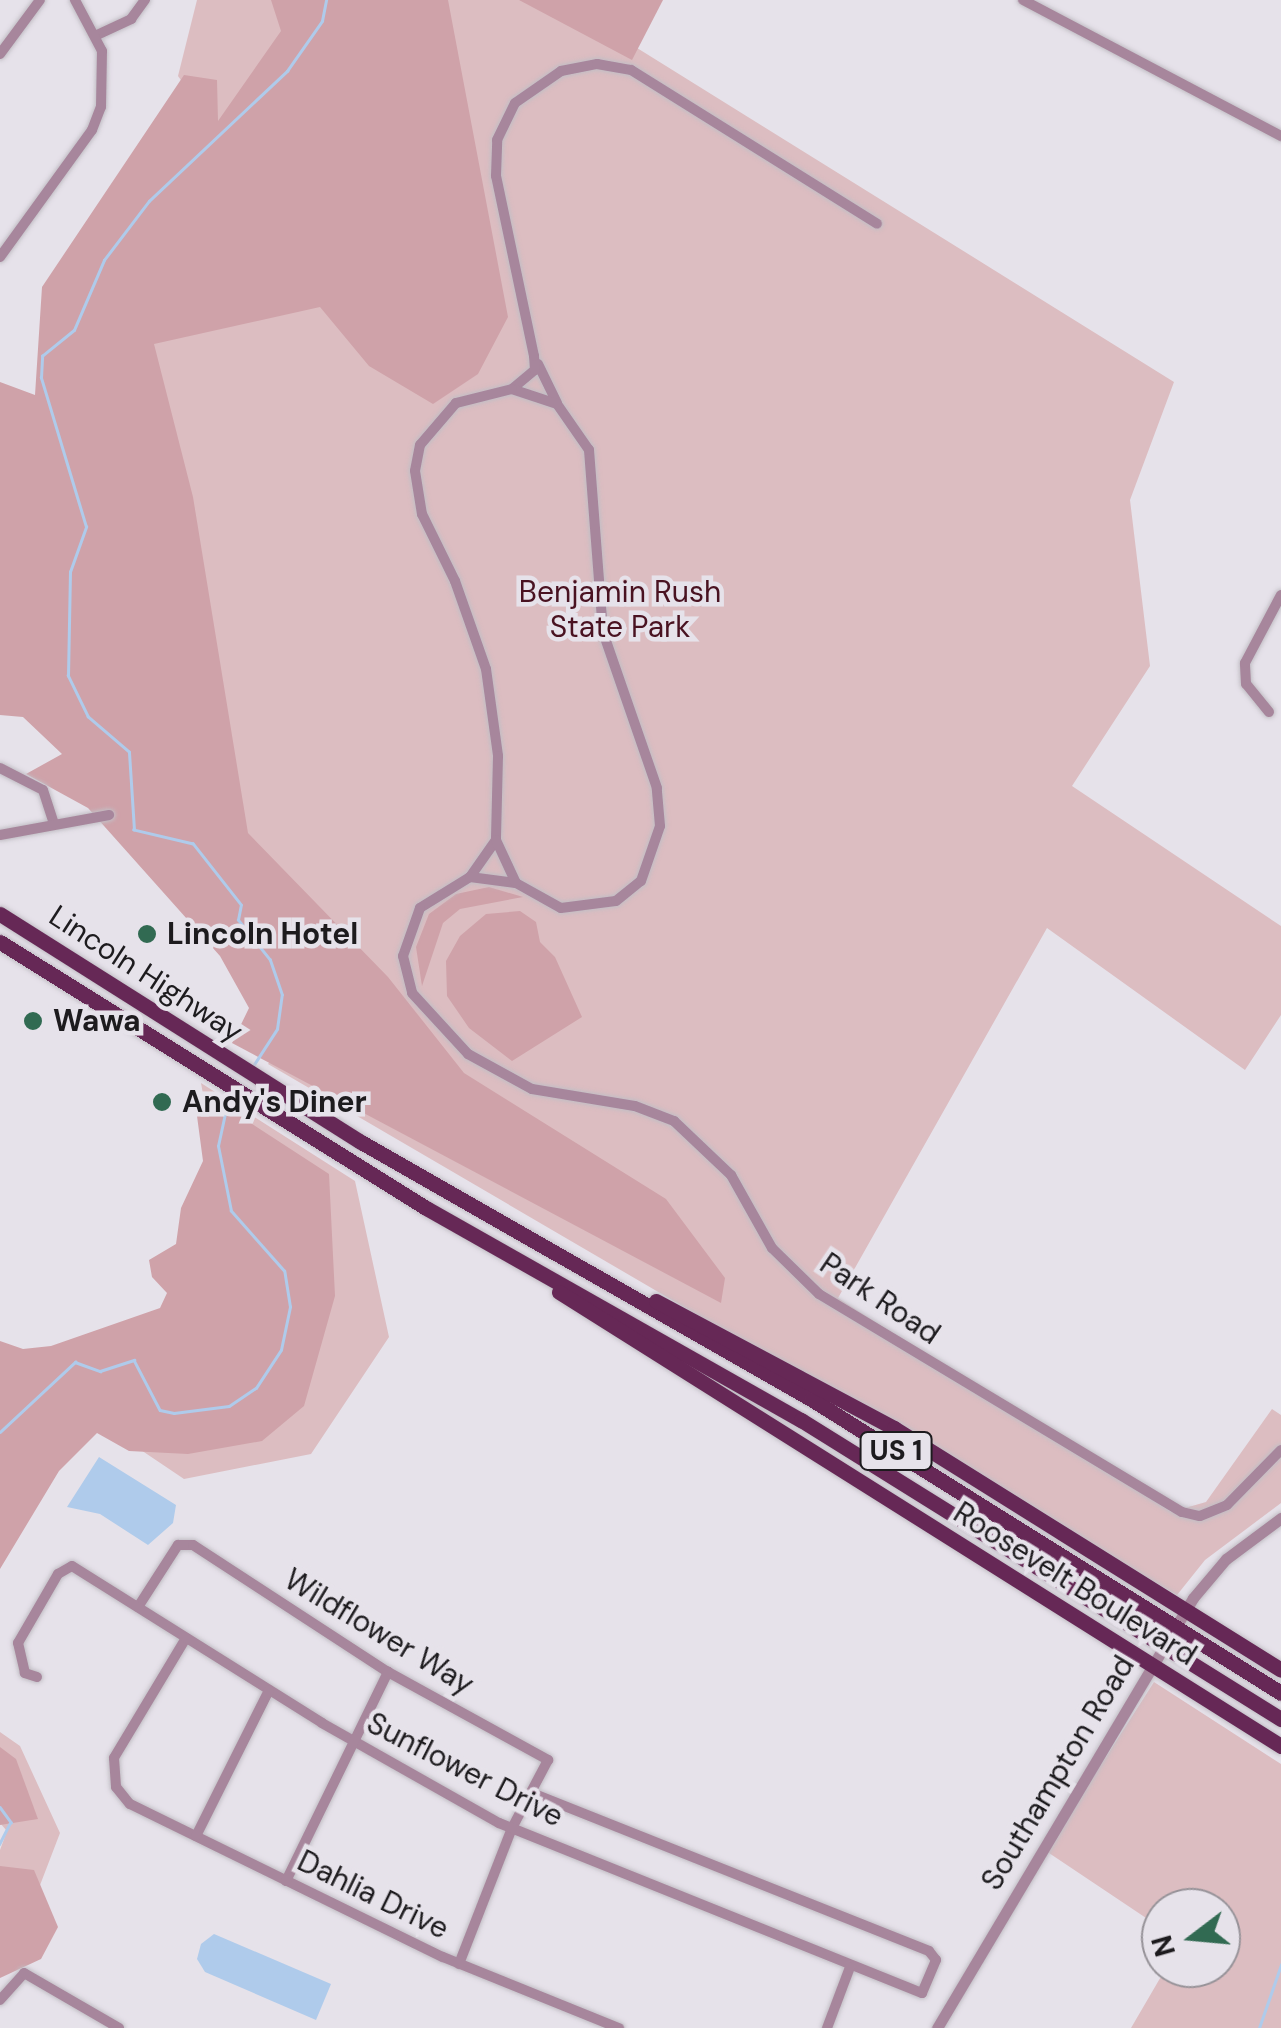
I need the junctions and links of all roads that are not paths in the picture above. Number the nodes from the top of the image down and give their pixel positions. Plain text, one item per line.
1 (40, 0) edge
2 (75, 0) edge
3 (145, 0) edge
4 (1022, 0) edge
5 (97, 35) junction
6 (0, 54) edge
7 (1281, 136) edge
8 (877, 224) dead end
9 (0, 257) edge
10 (534, 356) junction
11 (512, 389) junction
12 (557, 404) junction
13 (1281, 595) edge
14 (1269, 712) dead end
15 (0, 768) edge
16 (108, 814) dead end
17 (54, 824) junction
18 (0, 835) edge
19 (496, 840) junction
20 (470, 877) junction
21 (516, 884) junction
22 (0, 902) edge
23 (0, 914) edge
24 (18, 925) junction
25 (0, 942) edge
26 (262, 1080) joint
27 (249, 1098) joint
28 (486, 1242) junction
29 (612, 1283) junction
30 (1281, 1450) edge
31 (1281, 1518) edge
32 (138, 1607) junction
33 (1186, 1610) junction
34 (1176, 1626) junction
35 (186, 1638) junction
36 (1164, 1646) junction
37 (1152, 1665) junction
38 (1281, 1670) edge
39 (388, 1672) junction
40 (38, 1676) dead end
41 (269, 1690) junction
42 (1281, 1693) edge
43 (1281, 1720) edge
44 (353, 1741) junction
45 (1281, 1746) edge
46 (532, 1793) junction
47 (512, 1828) junction
48 (196, 1836) junction
49 (286, 1880) junction
50 (458, 1964) junction
51 (850, 1967) junction
52 (0, 2000) edge
53 (119, 2028) edge
54 (620, 2028) edge
55 (827, 2028) edge
56 (938, 2028) edge

1 - 6 street
2 - 5 street
3 - 5 street
4 - 7 street
5 - 9 street
8 - 10 street
10 - 11 street
10 - 12 street
11 - 12 street
11 - 19 street
12 - 21 street
13 - 14 street
15 - 17 street
16 - 17 street
17 - 18 street
19 - 20 street
19 - 21 street
20 - 21 street
20 - 30 street, Park Road
22 - 24 highway
23 - 24 highway, Lincoln Highway / US 1
24 - 26 highway, Lincoln Highway / US 1
25 - 27 highway, Lincoln Highway / US 1
26 - 29 highway, Roosevelt Boulevard / US 1
27 - 28 highway, Roosevelt Boulevard / US 1
28 - 36 highway, Roosevelt Boulevard / US 1
28 - 37 highway, Roosevelt Boulevard / US 1
29 - 33 highway, Roosevelt Boulevard / US 1
29 - 34 highway, Roosevelt Boulevard / US 1
31 - 33 street, Southampton Road
32 - 35 street, Sunflower Drive
32 - 39 street, Wildflower Way
32 - 40 street, Sunflower Drive
33 - 34 street, Southampton Road
33 - 38 highway, Roosevelt Boulevard / US 1
34 - 36 street, Southampton Road
34 - 42 highway, Roosevelt Boulevard / US 1
35 - 41 street, Sunflower Drive
35 - 48 street, Dahlia Drive
36 - 37 street, Southampton Road
36 - 43 highway, Roosevelt Boulevard / US 1
37 - 45 highway, Roosevelt Boulevard / US 1
37 - 56 street, Southampton Road
39 - 44 street
39 - 46 street, Wildflower Way
41 - 44 street, Sunflower Drive
41 - 48 street
44 - 47 street, Sunflower Drive
44 - 49 street
46 - 47 street
46 - 51 street, Sunflower Drive
47 - 50 street
47 - 51 street, Sunflower Drive
48 - 49 street, Dahlia Drive
49 - 50 street, Dahlia Drive
50 - 54 street, Dahlia Drive
51 - 55 street
52 - 53 street

